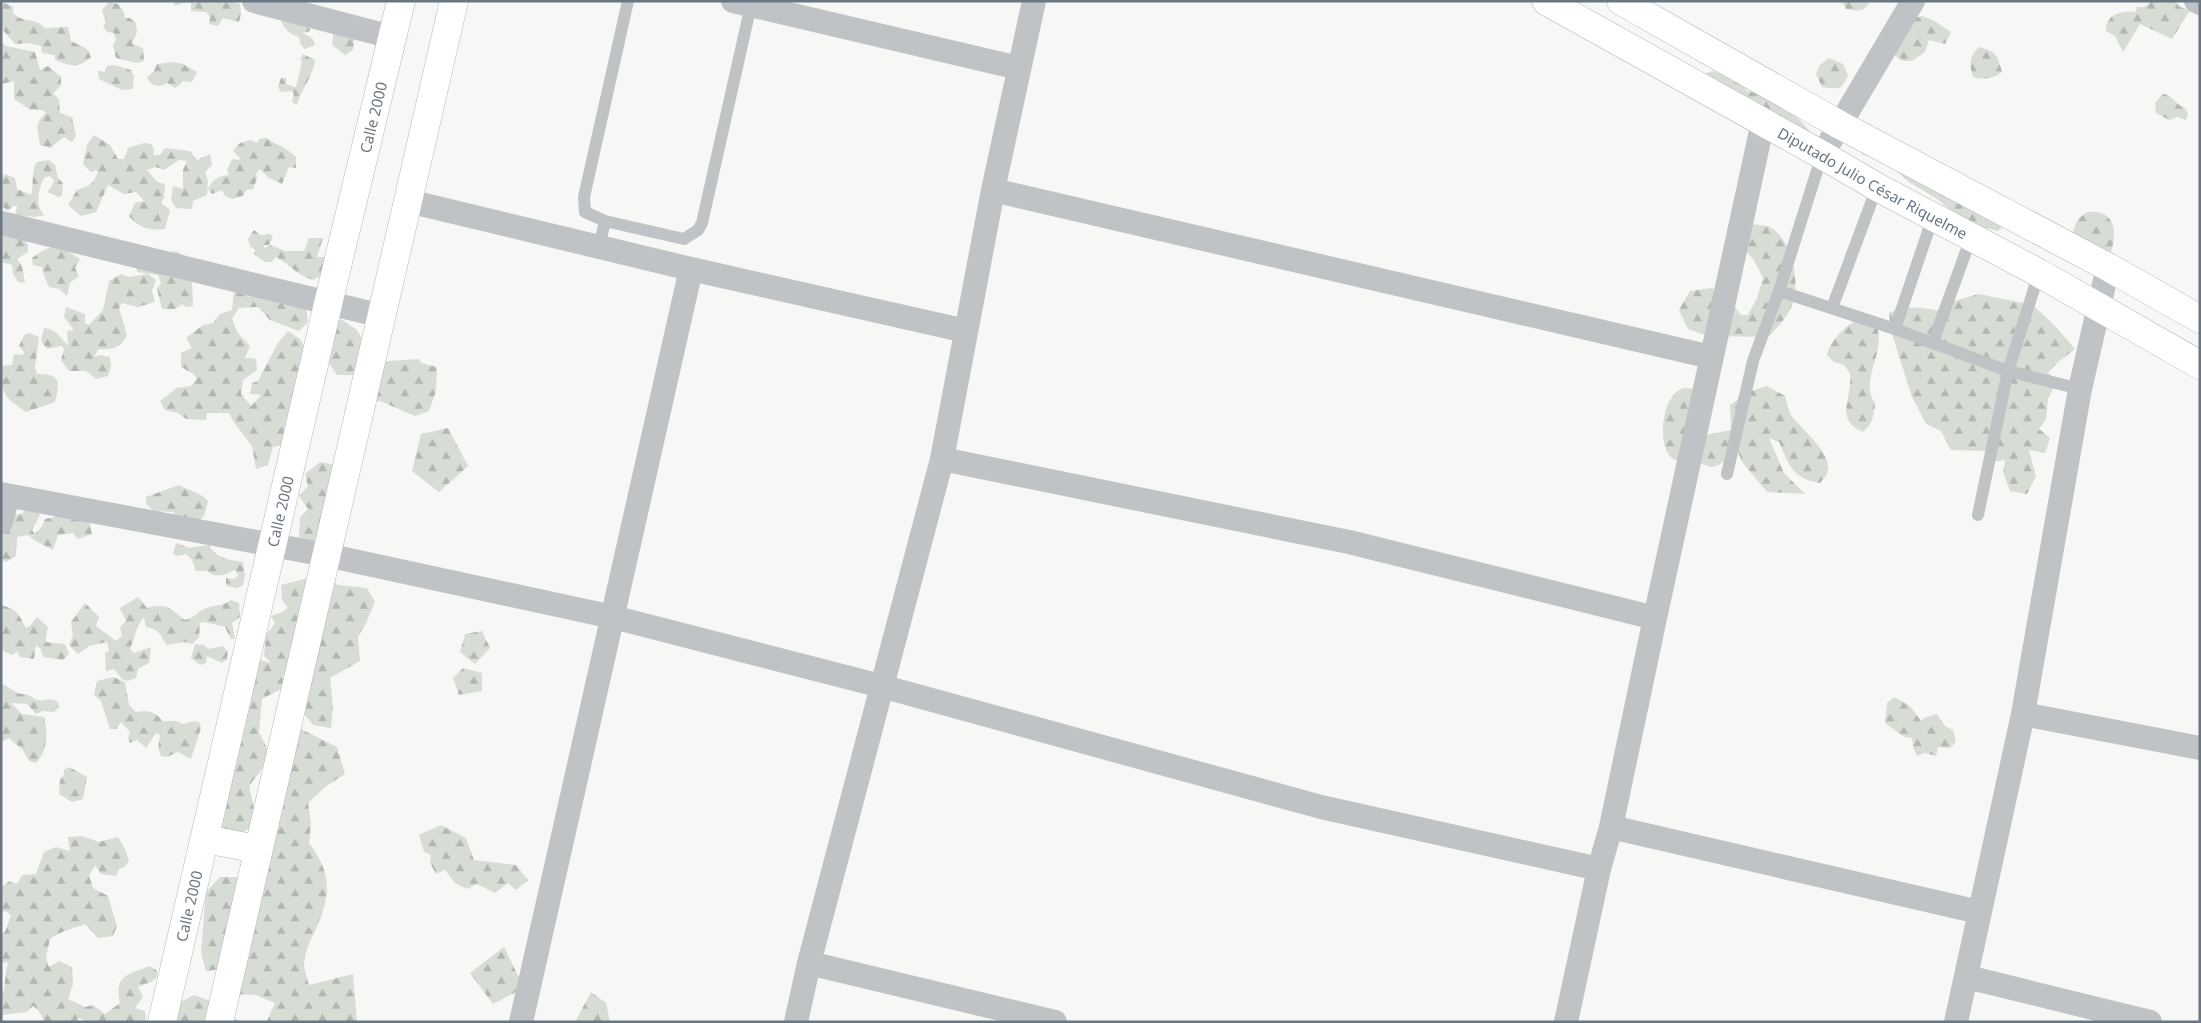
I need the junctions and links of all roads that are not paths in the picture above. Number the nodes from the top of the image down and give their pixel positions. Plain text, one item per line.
1 (254, 1) edge
2 (401, 1) edge
3 (454, 1) edge
4 (628, 1) edge
5 (1034, 1) edge
6 (1546, 1) edge
7 (1621, 1) edge
8 (1913, 1) edge
9 (2196, 1) edge
10 (742, 3) edge
11 (2200, 4) edge
12 (392, 37) junction
13 (1019, 68) junction
14 (1763, 122) junction
15 (1840, 125) junction
16 (1822, 155) junction
17 (1877, 187) junction
18 (993, 190) junction
19 (408, 202) junction
20 (1933, 217) junction
21 (605, 221) junction
22 (1, 223) edge
23 (1971, 238) junction
24 (599, 247) junction
25 (2108, 267) junction
26 (691, 269) junction
27 (2039, 273) junction
28 (1779, 291) junction
29 (328, 304) junction
30 (1832, 308) junction
31 (2099, 308) junction
32 (382, 316) junction
33 (2200, 319) edge
34 (1895, 329) junction
35 (966, 330) junction
36 (1933, 342) junction
37 (1711, 357) junction
38 (2200, 365) edge
39 (2008, 371) junction
40 (2080, 390) junction
41 (942, 459) junction
42 (1727, 474) dead end
43 (4, 495) edge
44 (1978, 515) dead end
45 (1, 522) edge
46 (273, 546) junction
47 (326, 555) junction
48 (613, 617) junction
49 (1655, 618) junction
50 (881, 686) junction
51 (2023, 714) junction
52 (2200, 748) edge
53 (1611, 827) junction
54 (205, 839) junction
55 (258, 849) junction
56 (1600, 869) junction
57 (1979, 912) junction
58 (809, 963) junction
59 (1967, 977) junction
60 (162, 1022) edge
61 (219, 1022) edge
62 (521, 1022) edge
63 (796, 1022) edge
64 (1056, 1022) edge
65 (1566, 1022) edge
66 (1956, 1022) edge
67 (2150, 1022) edge

1 - 12 street
2 - 12 street, Calle 2000
3 - 19 street
4 - 21 lane
5 - 13 street
6 - 14 street, Diputado Julio César Riquelme
7 - 15 street
8 - 15 street
9 - 11 street
10 - 13 street
10 - 21 lane
12 - 29 street, Calle 2000
13 - 18 street
14 - 16 street, Diputado Julio César Riquelme
14 - 37 street
15 - 16 street
15 - 25 street
16 - 17 street, Diputado Julio César Riquelme
16 - 28 lane
17 - 20 street, Diputado Julio César Riquelme
17 - 30 lane
18 - 35 street
18 - 37 street
19 - 24 street
19 - 32 street
20 - 23 street, Diputado Julio César Riquelme
20 - 34 lane
21 - 24 lane
22 - 29 street
23 - 27 street, Diputado Julio César Riquelme
23 - 36 lane
24 - 26 street
25 - 31 street
25 - 33 street
26 - 35 street
26 - 48 street
27 - 31 street, Diputado Julio César Riquelme
27 - 39 lane
28 - 30 lane
28 - 42 lane
29 - 32 street
29 - 46 street, Calle 2000
30 - 34 lane
31 - 38 street, Diputado Julio César Riquelme
31 - 40 street
32 - 47 street
34 - 36 lane
35 - 41 street
36 - 39 lane
37 - 49 street
39 - 40 lane
39 - 44 lane
40 - 51 street
41 - 49 street
41 - 50 street
43 - 45 street
43 - 46 street
46 - 47 street
46 - 54 street, Calle 2000
47 - 48 street
47 - 55 street
48 - 50 street
48 - 62 street
49 - 53 street
50 - 56 street
50 - 58 street
51 - 52 street
51 - 57 street
53 - 56 street
53 - 57 street
54 - 55 street
54 - 60 street, Calle 2000
55 - 61 street
56 - 65 street
57 - 59 street
58 - 63 street
58 - 64 street
59 - 66 street
59 - 67 street

